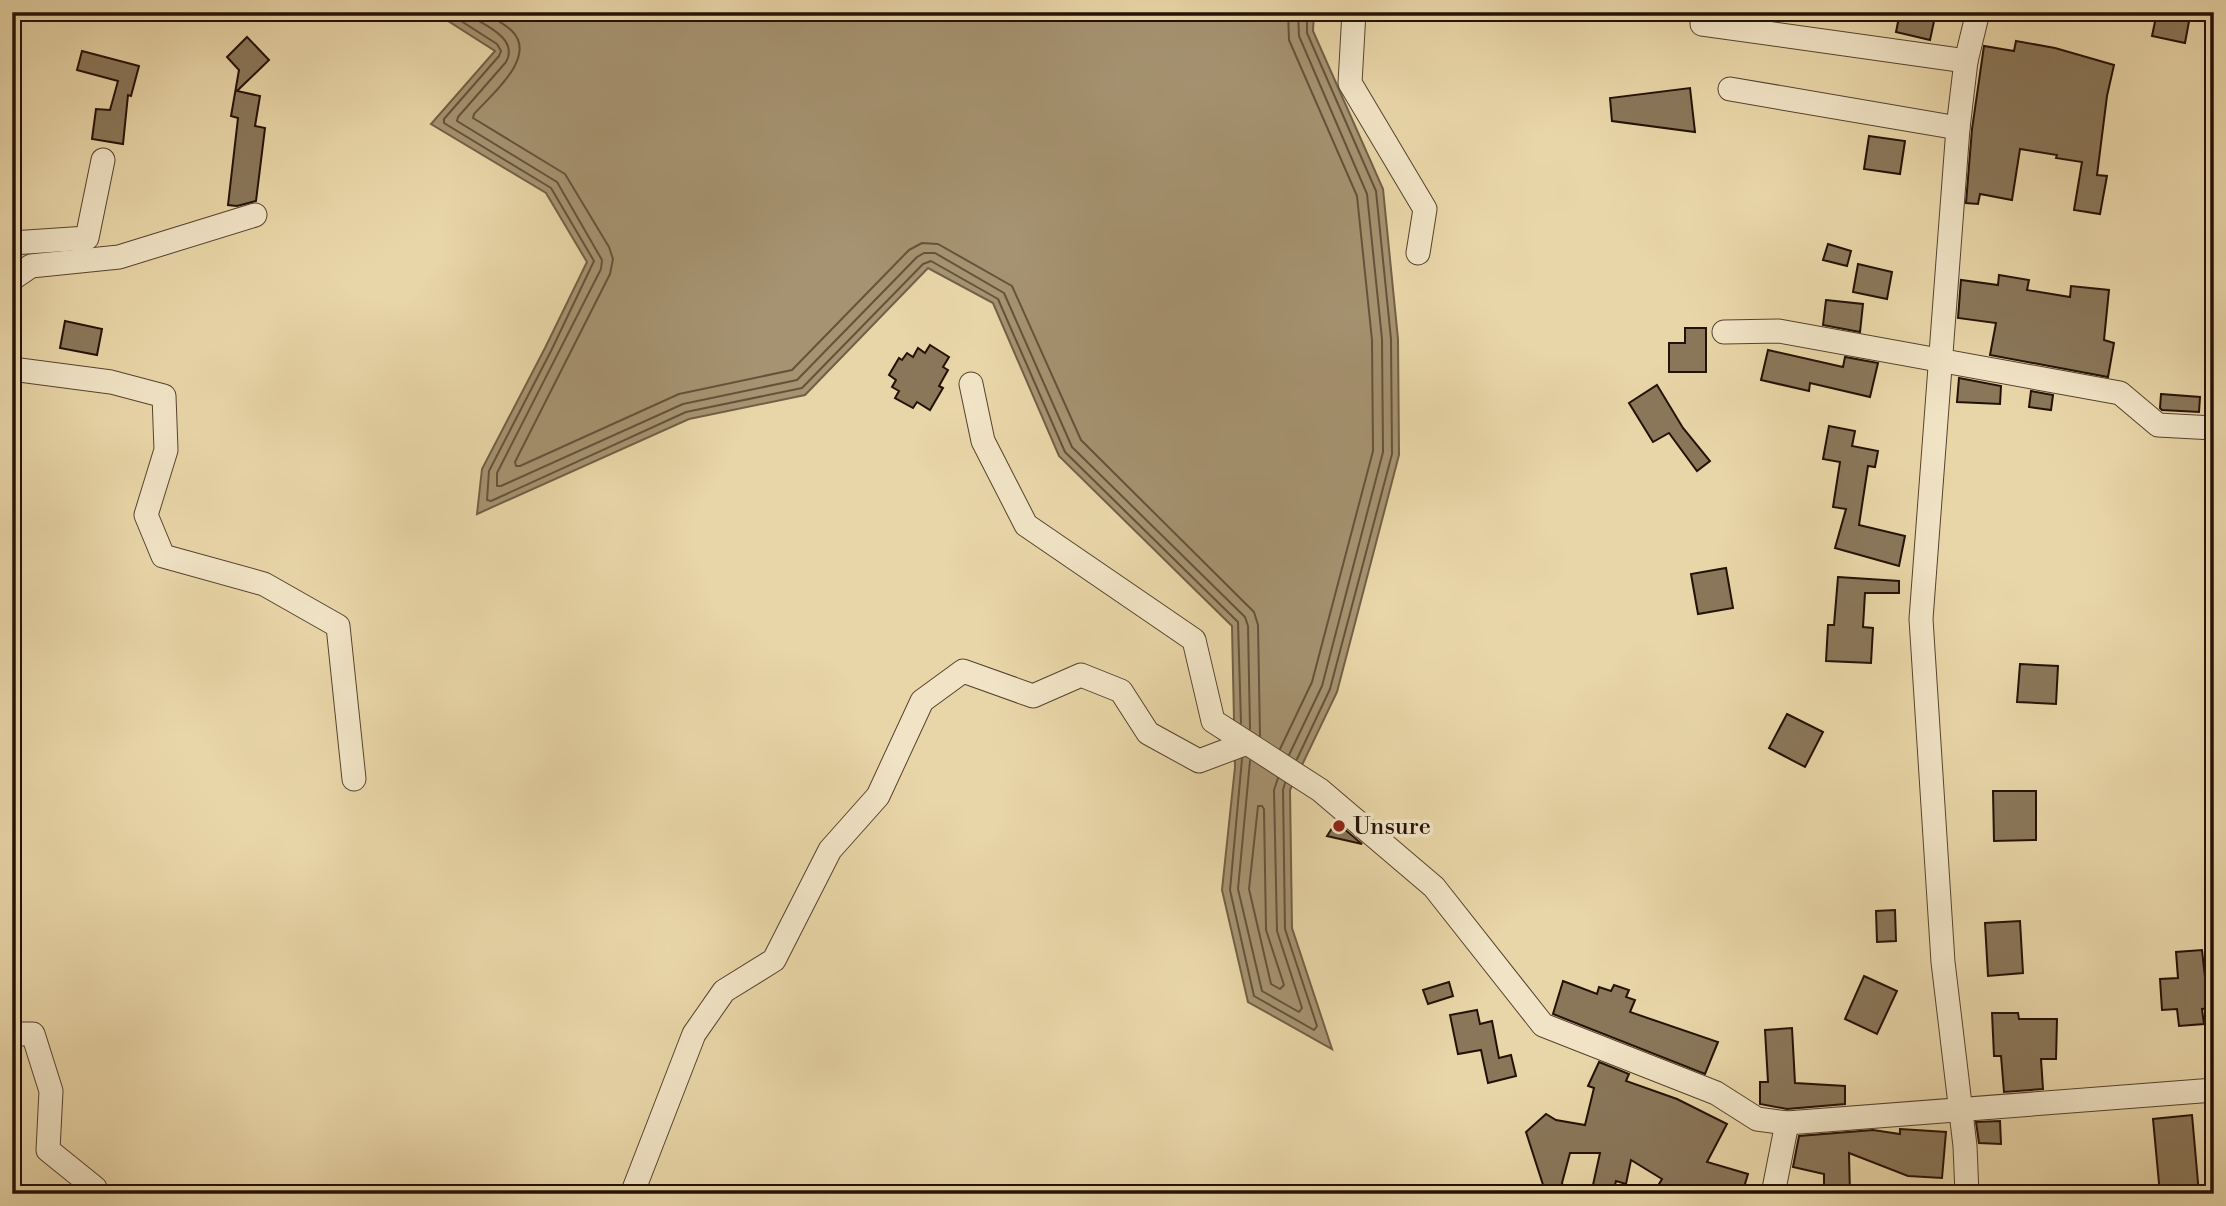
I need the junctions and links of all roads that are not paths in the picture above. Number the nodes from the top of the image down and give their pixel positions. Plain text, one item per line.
1 (1354, 12) edge
2 (1978, 12) edge
3 (1702, 24) dead end
4 (1966, 61) junction
5 (1730, 89) dead end
6 (1958, 128) junction
7 (103, 160) dead end
8 (255, 215) dead end
9 (12, 243) edge
10 (1418, 253) dead end
11 (12, 279) edge
12 (1724, 332) dead end
13 (1941, 361) junction
14 (12, 369) edge
15 (971, 384) dead end
16 (2214, 428) edge
17 (1247, 743) junction
18 (354, 779) dead end
19 (12, 1034) edge
20 (2214, 1090) edge
21 (1960, 1109) junction
22 (1787, 1123) junction
23 (95, 1188) dead end
24 (632, 1194) edge
25 (1773, 1194) edge
26 (1966, 1194) edge

1 - 10 street
2 - 4 street
3 - 4 street
4 - 6 street
5 - 6 street
6 - 13 street
7 - 9 street
8 - 11 street
12 - 13 street
13 - 16 street
13 - 21 street
14 - 18 street
15 - 17 street
17 - 22 street
17 - 24 street
19 - 23 street
20 - 21 street
21 - 22 street
21 - 26 street
22 - 25 street

